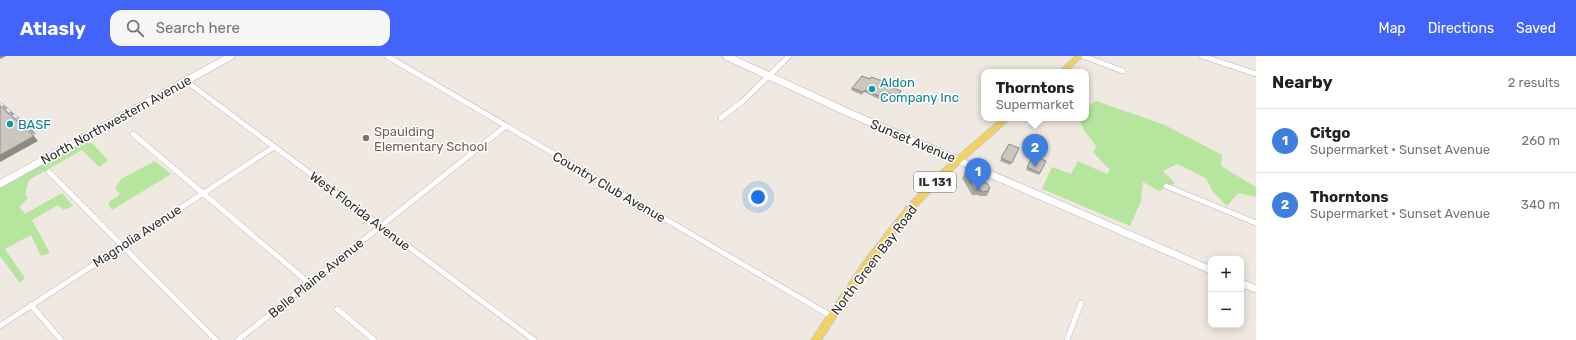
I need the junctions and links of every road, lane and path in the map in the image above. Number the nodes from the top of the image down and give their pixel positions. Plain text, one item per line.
1 (231, 56) edge
2 (387, 56) edge
3 (726, 56) edge
4 (789, 56) edge
5 (1080, 56) edge
6 (1083, 56) edge
7 (1202, 56) edge
8 (1065, 69) edge
9 (1123, 71) dead end
10 (1256, 74) edge
11 (768, 77) junction
12 (186, 81) junction
13 (721, 118) dead end
14 (1003, 121) edge
15 (506, 126) junction
16 (133, 134) dead end
17 (274, 147) junction
18 (958, 160) junction
19 (49, 172) dead end
20 (0, 184) edge
21 (1166, 186) dead end
22 (202, 194) junction
23 (1256, 223) edge
24 (380, 226) junction
25 (121, 246) junction
26 (1208, 269) edge
27 (309, 283) junction
28 (1244, 284) edge
29 (1256, 289) edge
30 (1081, 303) dead end
31 (31, 305) junction
32 (337, 309) dead end
33 (831, 316) junction
34 (0, 326) edge
35 (61, 340) edge
36 (216, 340) edge
37 (238, 340) edge
38 (374, 340) edge
39 (534, 340) edge
40 (816, 340) edge
41 (1067, 340) edge

1 - 12 street, North Northwestern Avenue
2 - 15 street, Country Club Avenue
3 - 11 street, Sunset Avenue
4 - 11 street
5 - 8 main road
6 - 9 street
7 - 10 street
11 - 13 street
11 - 18 street, Sunset Avenue
12 - 17 street, West Florida Avenue
12 - 20 street, North Northwestern Avenue
14 - 18 main road, North Green Bay Road / IL 131
15 - 24 street, Belle Plaine Avenue
15 - 33 street, Country Club Avenue
16 - 22 street
17 - 22 street, Magnolia Avenue
17 - 24 street, West Florida Avenue
18 - 26 street, Sunset Avenue
18 - 33 main road, North Green Bay Road / IL 131
19 - 25 street
21 - 23 street
22 - 25 street, Magnolia Avenue
22 - 27 street
24 - 27 street, Belle Plaine Avenue
24 - 39 street, West Florida Avenue
25 - 31 street, Magnolia Avenue
25 - 36 street
27 - 37 street, Belle Plaine Avenue
28 - 29 street
30 - 41 street
31 - 34 street, Magnolia Avenue
31 - 35 street
32 - 38 street
33 - 40 main road, North Green Bay Road / IL 131

